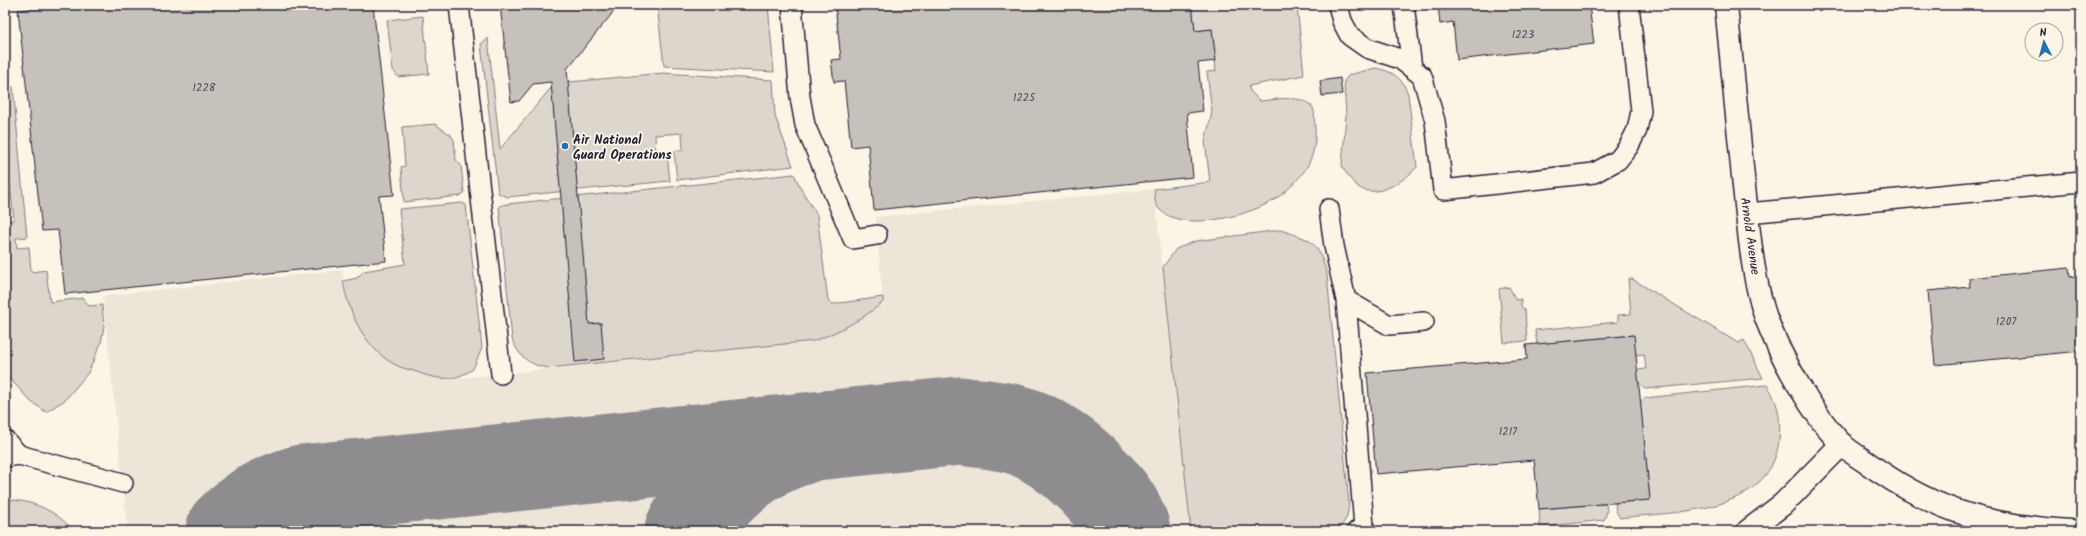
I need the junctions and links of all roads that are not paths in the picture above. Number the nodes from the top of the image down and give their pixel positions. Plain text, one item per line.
1 (459, 5) edge
2 (792, 5) edge
3 (1338, 5) edge
4 (1404, 5) edge
5 (1629, 5) edge
6 (1726, 5) edge
7 (1412, 68) junction
8 (2081, 182) edge
9 (1329, 209) dead end
10 (1747, 213) junction
11 (877, 235) dead end
12 (1346, 300) junction
13 (1424, 322) dead end
14 (501, 374) dead end
15 (5, 440) edge
16 (1842, 444) junction
17 (12, 456) edge
18 (123, 483) dead end
19 (1357, 531) edge
20 (1748, 531) edge
21 (2071, 531) edge
22 (2081, 531) edge

1 - 14 lane
2 - 11 lane
3 - 7 lane
4 - 7 lane
5 - 7 lane
6 - 10 street, Arnold Avenue
8 - 10 lane
9 - 12 lane
10 - 16 street, Arnold Avenue
12 - 13 lane
12 - 19 lane
15 - 17 lane
16 - 20 street
16 - 21 street, Arnold Avenue
17 - 18 lane
21 - 22 street, Arnold Avenue

